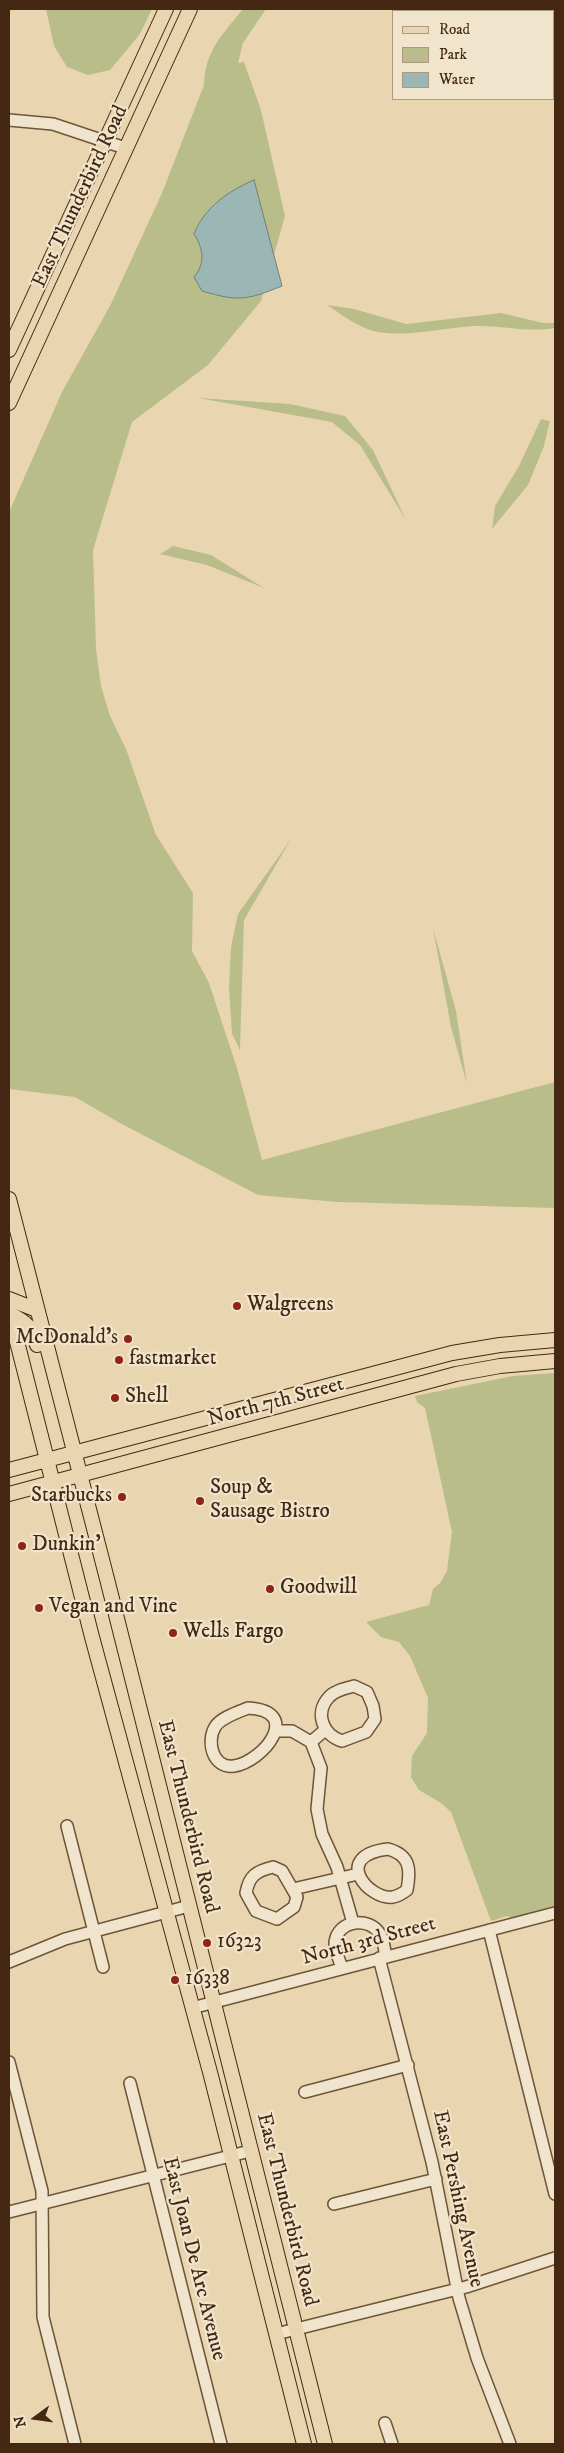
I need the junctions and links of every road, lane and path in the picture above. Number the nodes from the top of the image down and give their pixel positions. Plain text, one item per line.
1 (166, 9) edge
2 (190, 9) edge
3 (9, 120) edge
4 (105, 140) junction
5 (125, 148) junction
6 (9, 350) edge
7 (9, 403) edge
8 (9, 1200) edge
9 (9, 1299) edge
10 (37, 1310) junction
11 (9, 1312) edge
12 (555, 1340) edge
13 (555, 1361) edge
14 (58, 1391) junction
15 (74, 1452) junction
16 (47, 1460) junction
17 (9, 1470) edge
18 (80, 1476) junction
19 (53, 1483) junction
20 (9, 1494) edge
21 (276, 1730) junction
22 (325, 1730) junction
23 (311, 1742) junction
24 (67, 1826) dead end
25 (358, 1874) junction
26 (341, 1877) junction
27 (293, 1889) junction
28 (188, 1906) junction
29 (166, 1912) junction
30 (555, 1913) edge
31 (353, 1923) junction
32 (489, 1930) junction
33 (94, 1931) junction
34 (383, 1957) junction
35 (9, 1962) edge
36 (103, 1967) dead end
37 (342, 1968) junction
38 (214, 2002) junction
39 (192, 2008) junction
40 (9, 2062) edge
41 (408, 2065) junction
42 (130, 2083) dead end
43 (305, 2092) dead end
44 (250, 2151) junction
45 (231, 2156) junction
46 (153, 2176) junction
47 (436, 2179) junction
48 (555, 2194) edge
49 (42, 2204) junction
50 (334, 2204) dead end
51 (9, 2212) edge
52 (555, 2258) edge
53 (457, 2289) junction
54 (295, 2330) junction
55 (276, 2334) junction
56 (385, 2423) dead end
57 (75, 2444) edge
58 (221, 2444) edge
59 (304, 2444) edge
60 (325, 2444) edge
61 (392, 2444) edge
62 (510, 2444) edge

1 - 4 main road, East Thunderbird Road
2 - 5 main road, East Thunderbird Road
3 - 4 street
4 - 5 street
4 - 6 main road, East Thunderbird Road
5 - 7 main road, East Thunderbird Road
8 - 10 main road, East Thunderbird Road
9 - 10 main road
10 - 14 main road, East Thunderbird Road
11 - 14 main road
11 - 16 main road, East Thunderbird Road
12 - 15 main road, North 7th Street
13 - 18 main road, North 7th Street
14 - 15 main road, East Thunderbird Road
15 - 16 main road, North 7th Street
15 - 18 main road, East Thunderbird Road
16 - 17 main road, North 7th Street
16 - 19 main road, East Thunderbird Road
18 - 19 main road, North 7th Street
18 - 28 main road, East Thunderbird Road
19 - 20 main road, North 7th Street
19 - 29 main road, East Thunderbird Road
21 - 21 street
21 - 23 street
22 - 22 street
22 - 23 street
23 - 26 street
24 - 33 street
25 - 25 street
25 - 26 street
26 - 27 street
26 - 31 street
27 - 27 street
28 - 29 street
28 - 38 main road, East Thunderbird Road
29 - 33 street
29 - 39 main road, East Thunderbird Road
30 - 32 street, North 3rd Street
31 - 34 street, East Pershing Avenue
31 - 37 street
32 - 34 street, North 3rd Street
32 - 48 street
33 - 35 street
33 - 36 street
34 - 37 street, North 3rd Street
34 - 41 street, East Pershing Avenue
37 - 38 street, North 3rd Street
38 - 39 street, North 3rd Street
38 - 44 main road, East Thunderbird Road
39 - 45 main road, East Thunderbird Road
40 - 49 street
41 - 43 street
41 - 47 street, East Pershing Avenue
42 - 46 street, East Joan De Arc Avenue
44 - 45 street
44 - 54 main road, East Thunderbird Road
45 - 46 street
45 - 55 main road, East Thunderbird Road
46 - 49 street
46 - 58 street, East Joan De Arc Avenue
47 - 50 street
47 - 53 street, East Pershing Avenue
49 - 51 street
49 - 57 street
52 - 53 street
53 - 54 street
53 - 62 street, East Pershing Avenue
54 - 55 street
54 - 60 main road, East Thunderbird Road
55 - 59 main road, East Thunderbird Road
56 - 61 street

